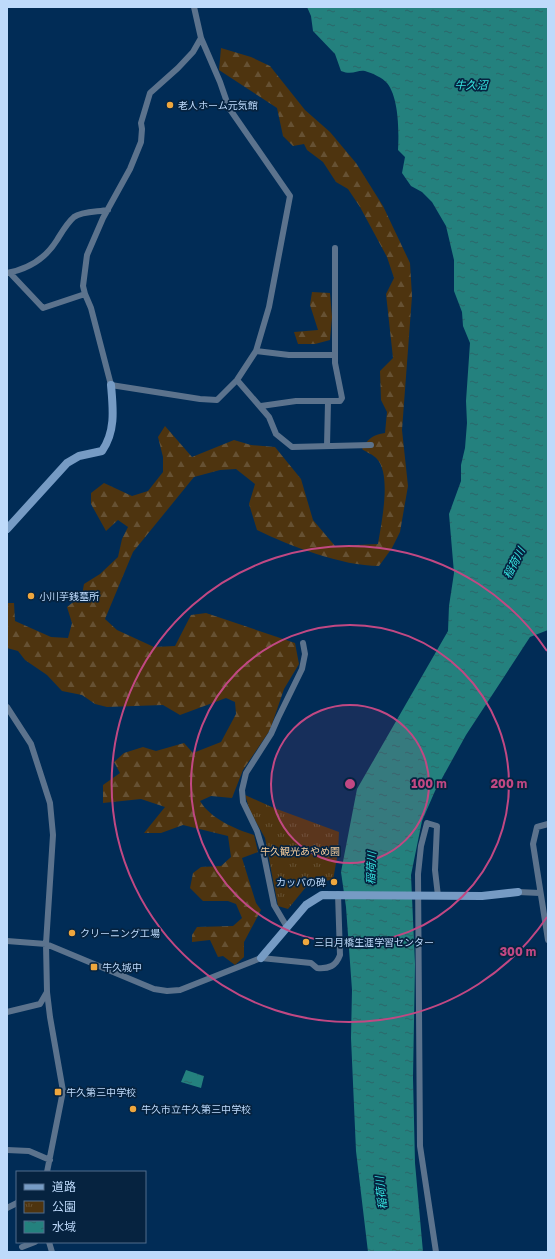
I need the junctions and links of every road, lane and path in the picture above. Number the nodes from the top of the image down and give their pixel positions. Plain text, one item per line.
1 (194, 7) edge
2 (201, 38) junction
3 (108, 210) junction
4 (335, 248) dead end
5 (8, 273) edge
6 (85, 294) junction
7 (256, 351) junction
8 (335, 355) junction
9 (237, 380) junction
10 (111, 385) junction
11 (328, 402) junction
12 (260, 406) junction
13 (371, 445) dead end
14 (327, 446) junction
15 (7, 529) edge
16 (303, 642) dead end
17 (7, 707) edge
18 (548, 824) edge
19 (518, 892) joint
20 (339, 894) junction
21 (540, 894) junction
22 (434, 896) junction
23 (287, 927) junction
24 (548, 940) edge
25 (7, 941) edge
26 (46, 944) junction
27 (261, 958) junction
28 (47, 992) junction
29 (7, 1012) edge
30 (7, 1150) edge
31 (50, 1160) junction
32 (47, 1171) edge
33 (16, 1204) edge
34 (7, 1208) edge
35 (32, 1243) edge
36 (22, 1247) dead end
37 (436, 1252) edge

1 - 2 street
2 - 3 street
2 - 7 street
3 - 5 street
3 - 6 street
4 - 8 street
5 - 6 street
6 - 10 street
7 - 8 street
7 - 9 street
8 - 11 street
9 - 10 street
9 - 12 street
10 - 15 street
11 - 12 street
11 - 14 street
12 - 14 street
13 - 14 street
16 - 23 street
17 - 26 street
18 - 21 street
19 - 21 street
19 - 22 street
20 - 22 street
20 - 23 street
20 - 27 street
21 - 24 street
22 - 37 street
23 - 27 street
25 - 26 street
26 - 27 street
26 - 28 street
28 - 29 street
28 - 31 street
30 - 31 street
31 - 32 street
33 - 34 street
35 - 36 street

